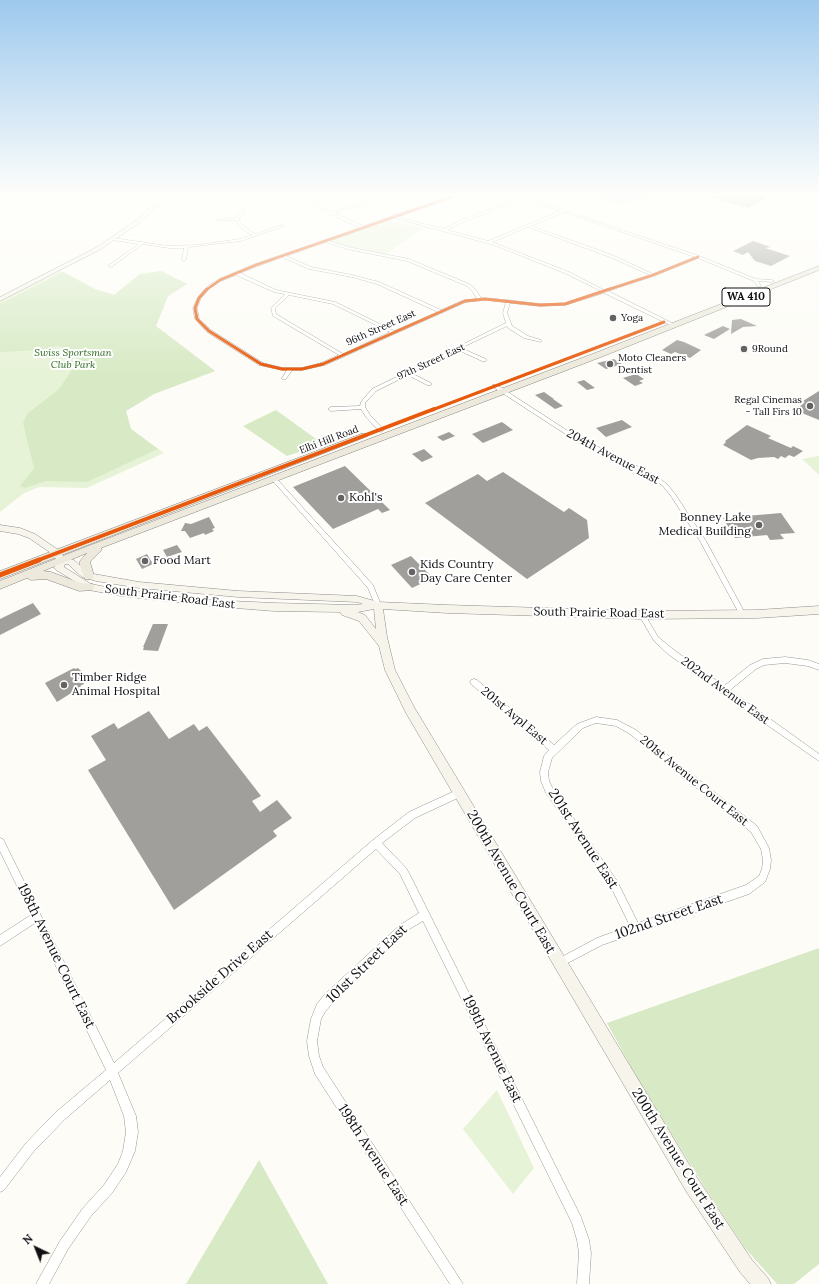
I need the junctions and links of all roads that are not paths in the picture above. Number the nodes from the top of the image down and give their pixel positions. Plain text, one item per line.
1 (89, 254) edge
2 (127, 254) edge
3 (185, 254) edge
4 (289, 254) edge
5 (381, 254) edge
6 (519, 254) edge
7 (605, 254) edge
8 (689, 254) edge
9 (283, 256) junction
10 (698, 257) junction
11 (184, 260) dead end
12 (819, 263) edge
13 (110, 266) dead end
14 (819, 268) edge
15 (236, 273) junction
16 (653, 275) junction
17 (755, 280) junction
18 (772, 281) junction
19 (759, 286) junction
20 (605, 291) junction
21 (288, 293) junction
22 (0, 299) edge
23 (479, 299) junction
24 (508, 301) junction
25 (440, 311) junction
26 (508, 324) junction
27 (668, 324) junction
28 (393, 332) junction
29 (539, 341) dead end
30 (459, 349) junction
31 (342, 355) junction
32 (484, 360) dead end
33 (290, 370) junction
34 (408, 373) junction
35 (284, 378) dead end
36 (429, 384) dead end
37 (495, 386) junction
38 (503, 391) junction
39 (362, 406) junction
40 (331, 409) dead end
41 (381, 430) junction
42 (274, 479) junction
43 (0, 528) edge
44 (138, 531) junction
45 (59, 557) junction
46 (0, 575) edge
47 (89, 581) junction
48 (0, 586) edge
49 (378, 605) junction
50 (332, 608) junction
51 (819, 610) edge
52 (642, 615) junction
53 (743, 615) junction
54 (384, 647) junction
55 (819, 667) edge
56 (474, 682) dead end
57 (724, 691) junction
58 (554, 750) junction
59 (819, 758) edge
60 (459, 793) junction
61 (0, 842) edge
62 (376, 843) junction
63 (767, 860) joint
64 (425, 915) junction
65 (36, 917) junction
66 (636, 928) junction
67 (0, 940) edge
68 (559, 963) junction
69 (316, 1020) joint
70 (112, 1070) junction
71 (0, 1186) edge
72 (42, 1284) edge
73 (456, 1284) edge
74 (583, 1284) edge
75 (762, 1284) edge

1 - 22 main road
2 - 13 street
3 - 11 street
4 - 9 street
5 - 23 street
6 - 20 street
7 - 16 street
8 - 10 street
9 - 15 street
9 - 25 street
10 - 16 street
10 - 17 street
12 - 18 main road, Elhi Hill Road / WA 410
14 - 27 main road, Elhi Hill Road / WA 410
15 - 21 street
15 - 33 street
16 - 20 street
17 - 18 street
17 - 19 street
18 - 19 main road, Elhi Hill Road / WA 410
19 - 27 main road, Elhi Hill Road / WA 410
20 - 24 street
20 - 27 street
21 - 28 street
21 - 31 street
23 - 24 street, 96th Street East
23 - 25 street, 96th Street East
24 - 26 street
25 - 28 street, 96th Street East
26 - 29 street
26 - 30 street, 97th Street East
27 - 37 main road, Elhi Hill Road / WA 410
27 - 38 main road, Elhi Hill Road / WA 410
28 - 31 street, 96th Street East
30 - 32 street
30 - 34 street, 97th Street East
31 - 33 street, 96th Street East
33 - 35 street
34 - 36 street
34 - 39 street, 97th Street East
37 - 38 street, 204th Avenue East
37 - 41 main road, Elhi Hill Road / WA 410
38 - 42 main road, Elhi Hill Road / WA 410
38 - 53 street, 204th Avenue East
39 - 40 street
39 - 41 street
41 - 45 main road, Elhi Hill Road / WA 410
42 - 44 main road, Elhi Hill Road / WA 410
42 - 49 street, 200th Avenue Court East
43 - 45 main road
44 - 45 main road, Elhi Hill Road / WA 410
44 - 47 main road
45 - 46 main road, Elhi Hill Road / WA 410
45 - 47 main road, South Prairie Road East
45 - 48 main road, Elhi Hill Road / WA 410
47 - 48 main road
47 - 49 main road, South Prairie Road East
47 - 50 main road, South Prairie Road East
49 - 50 main road, South Prairie Road East
49 - 52 main road, South Prairie Road East
49 - 54 main road, 200th Avenue Court East
50 - 54 main road
51 - 53 main road, South Prairie Road East
52 - 53 main road, South Prairie Road East
52 - 57 street, 202nd Avenue East
54 - 60 main road, 200th Avenue Court East
55 - 57 street
56 - 58 street, 201st Avpl East
57 - 59 street, 202nd Avenue East
58 - 63 street, 201st Avenue Court East
58 - 66 street, 201st Avenue East
60 - 62 street, Brookside Drive East
60 - 68 main road, 200th Avenue Court East
61 - 65 street, 198th Avenue Court East
62 - 64 street, 199th Avenue East
62 - 70 street, Brookside Drive East
63 - 66 street, 102nd Street East
64 - 69 street, 101st Street East
64 - 74 street, 199th Avenue East
65 - 67 street
65 - 70 street, 198th Avenue Court East
66 - 68 street, 102nd Street East
68 - 75 main road, 200th Avenue Court East
69 - 73 street, 198th Avenue East
70 - 71 street, Brookside Drive East
70 - 72 street, 198th Avenue Court East

